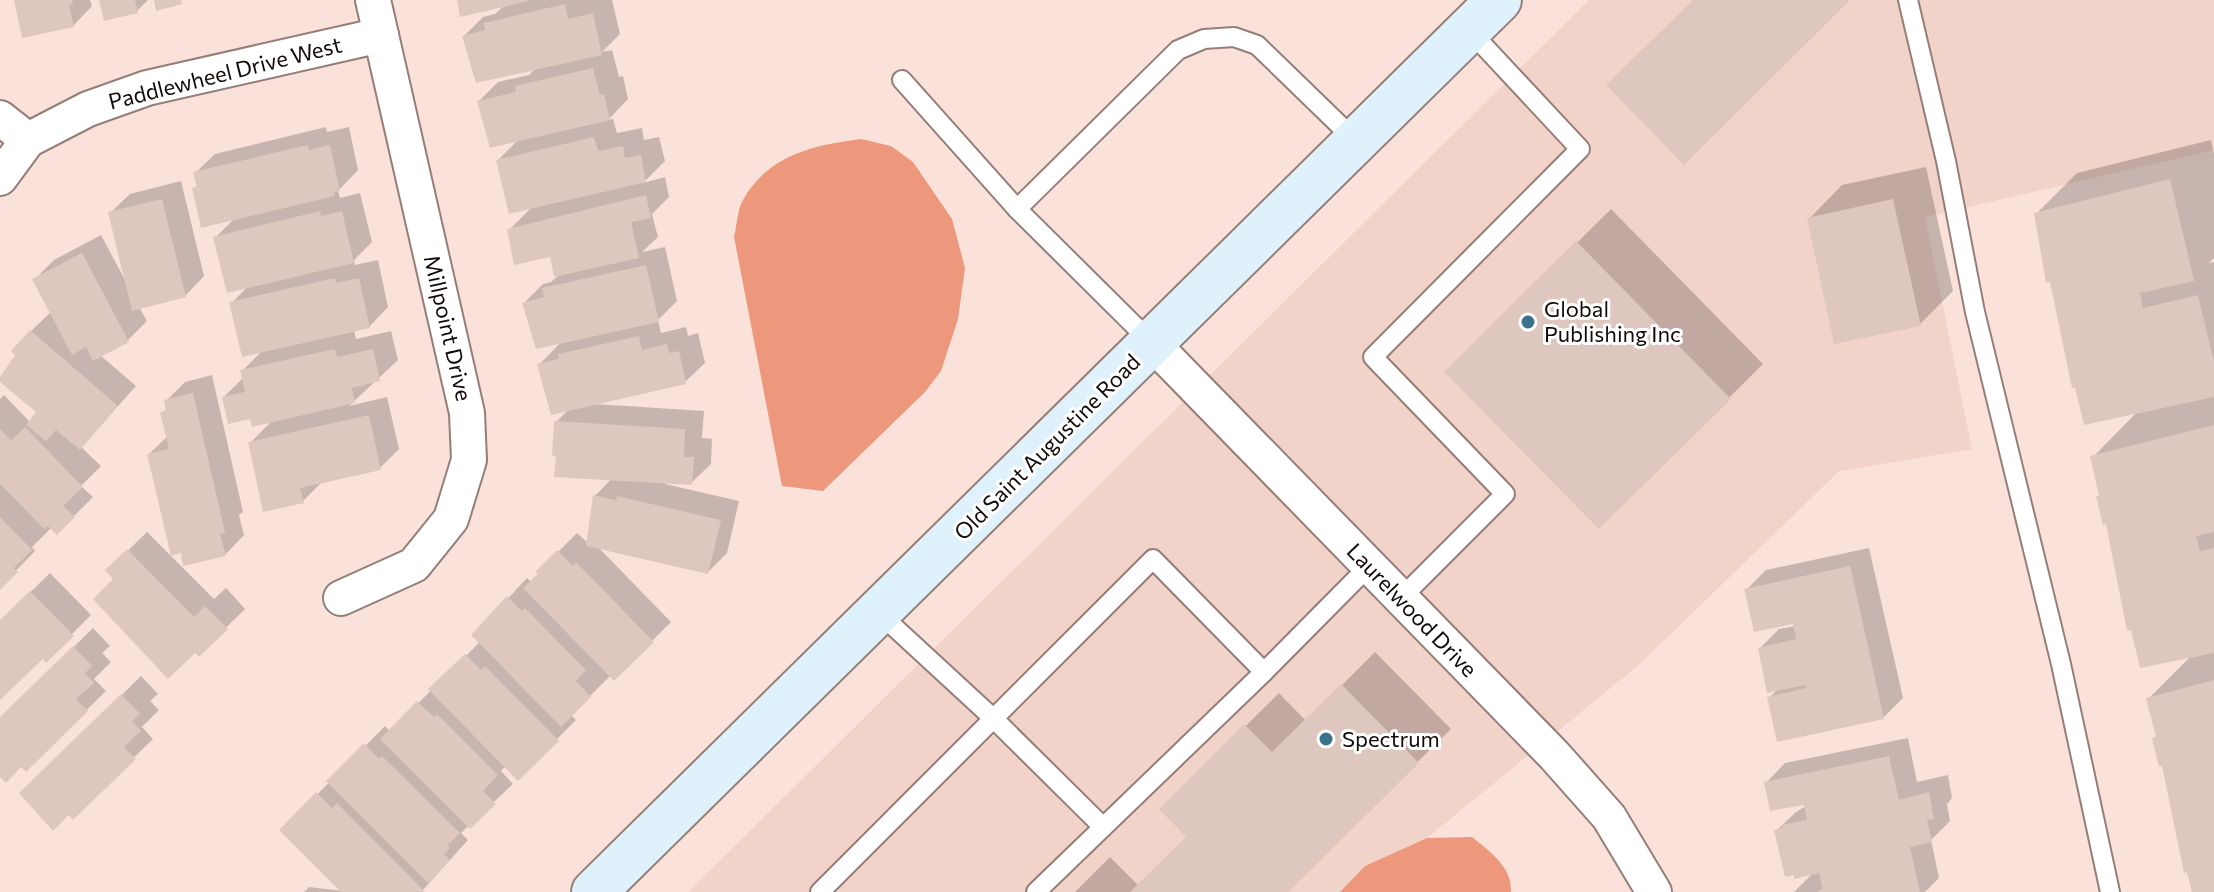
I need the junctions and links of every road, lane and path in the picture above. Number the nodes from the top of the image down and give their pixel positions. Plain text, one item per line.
1 (373, 0) edge
2 (1499, 0) edge
3 (1908, 0) edge
4 (1469, 30) junction
5 (381, 35) junction
6 (902, 80) dead end
7 (0, 118) edge
8 (28, 140) junction
9 (1356, 141) junction
10 (0, 178) edge
11 (1017, 209) junction
12 (1152, 343) junction
13 (1369, 566) junction
14 (341, 598) dead end
15 (1401, 598) junction
16 (879, 613) junction
17 (1264, 672) junction
18 (994, 719) junction
19 (1103, 827) junction
20 (827, 890) edge
21 (594, 892) edge
22 (1036, 892) edge
23 (1654, 892) edge
24 (2110, 892) edge

1 - 5 street, Millpoint Drive
2 - 4 main road, Old Saint Augustine Road
3 - 24 lane
4 - 9 main road, Old Saint Augustine Road
4 - 15 lane
5 - 8 street, Paddlewheel Drive West
5 - 14 street, Millpoint Drive
6 - 11 lane
7 - 8 street
8 - 10 street, Paddlewheel Drive West
9 - 11 lane
9 - 12 main road, Old Saint Augustine Road
11 - 12 lane
12 - 13 street, Laurelwood Drive
12 - 16 main road, Old Saint Augustine Road
13 - 15 street, Laurelwood Drive
13 - 17 lane
15 - 23 street, Laurelwood Drive
16 - 18 lane
16 - 21 main road, Old Saint Augustine Road
17 - 18 lane
17 - 19 lane
18 - 19 lane
18 - 20 lane
19 - 22 lane

